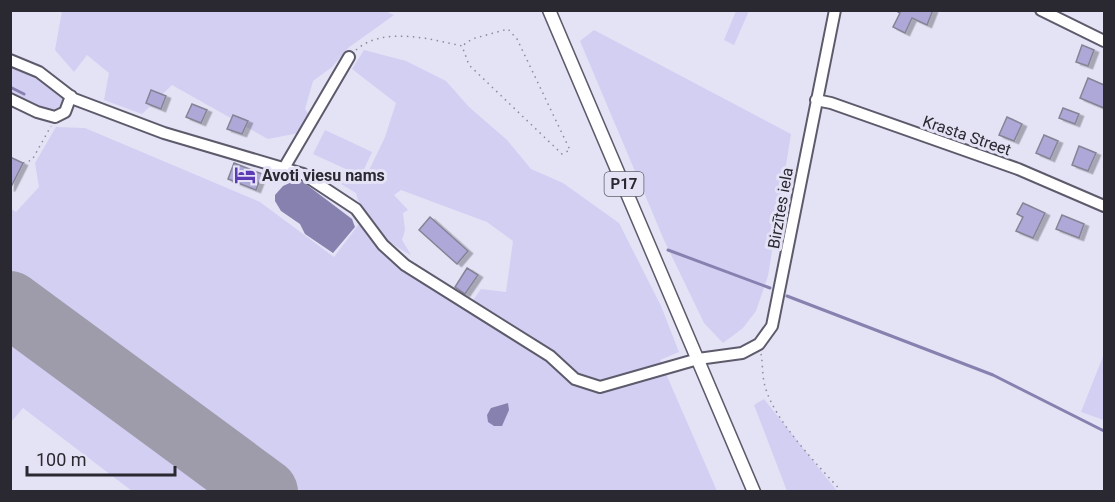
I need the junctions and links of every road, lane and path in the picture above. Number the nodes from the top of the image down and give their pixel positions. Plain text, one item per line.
1 (549, 10) edge
2 (835, 10) edge
3 (1041, 10) edge
4 (1104, 41) edge
5 (462, 46) junction
6 (349, 57) joint
7 (10, 60) edge
8 (70, 96) junction
9 (10, 99) edge
10 (816, 100) junction
11 (55, 117) junction
12 (23, 163) dead end
13 (284, 168) junction
14 (1104, 206) edge
15 (759, 344) junction
16 (698, 359) junction
17 (754, 492) edge
18 (842, 492) edge

1 - 16 main road, P17
2 - 10 street, Birzītes iela
3 - 4 street
5 - 5 path
5 - 6 path
6 - 13 street
7 - 8 street
8 - 11 street
8 - 13 street
9 - 11 street
10 - 14 street, Krasta Street
10 - 15 street, Birzītes iela
11 - 12 path
13 - 16 street
15 - 16 street
15 - 18 path
16 - 17 main road, P17

